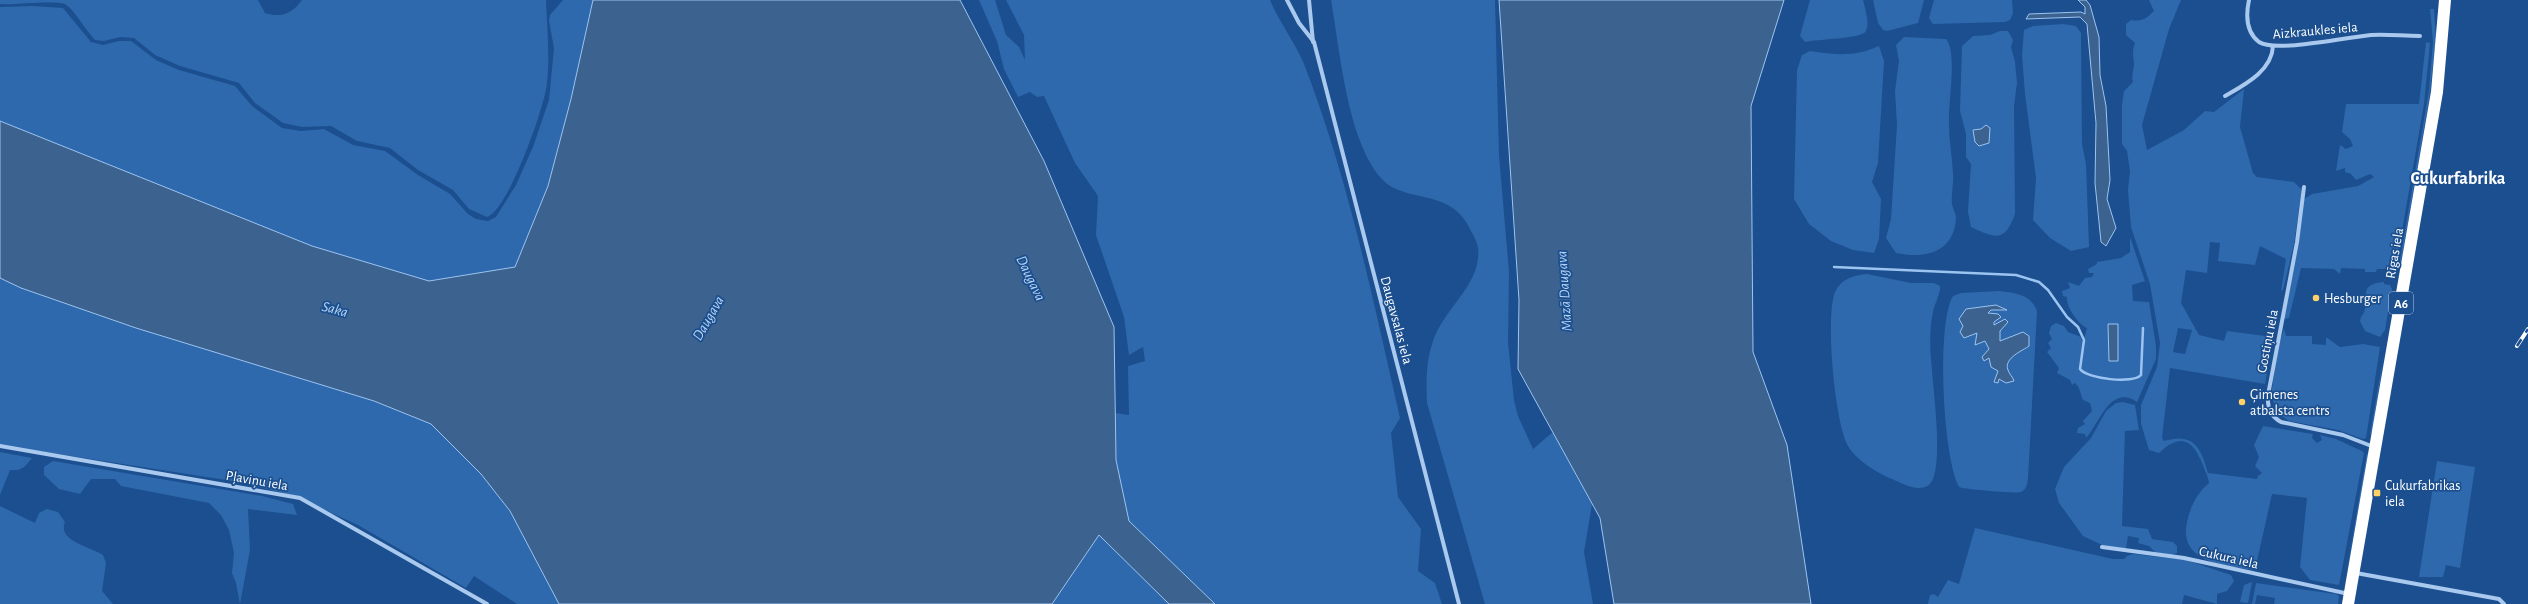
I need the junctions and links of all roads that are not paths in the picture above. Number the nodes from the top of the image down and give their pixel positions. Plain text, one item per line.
1 (1287, 0) edge
2 (1309, 0) edge
3 (2249, 0) edge
4 (2445, 0) edge
5 (2420, 36) dead end
6 (1314, 42) junction
7 (2273, 46) junction
8 (2225, 96) dead end
9 (2304, 188) dead end
10 (0, 446) edge
11 (2375, 448) junction
12 (2102, 547) dead end
13 (2353, 572) junction
14 (2349, 599) edge
15 (487, 604) edge
16 (1459, 604) edge
17 (2504, 604) edge

1 - 6 street, Daugavsalas iela
2 - 6 street, Daugavsalas iela
3 - 7 street, Aizkraukles iela
4 - 11 highway, Rīgas iela / A6
5 - 7 street, Aizkraukles iela
6 - 16 street, Daugavsalas iela
7 - 8 street
9 - 11 street, Gostiņu iela
10 - 15 street, Pļaviņu iela
11 - 13 highway, Rīgas iela / A6
12 - 14 street, Cukura iela
13 - 14 highway, Rīgas iela / A6
13 - 17 street

